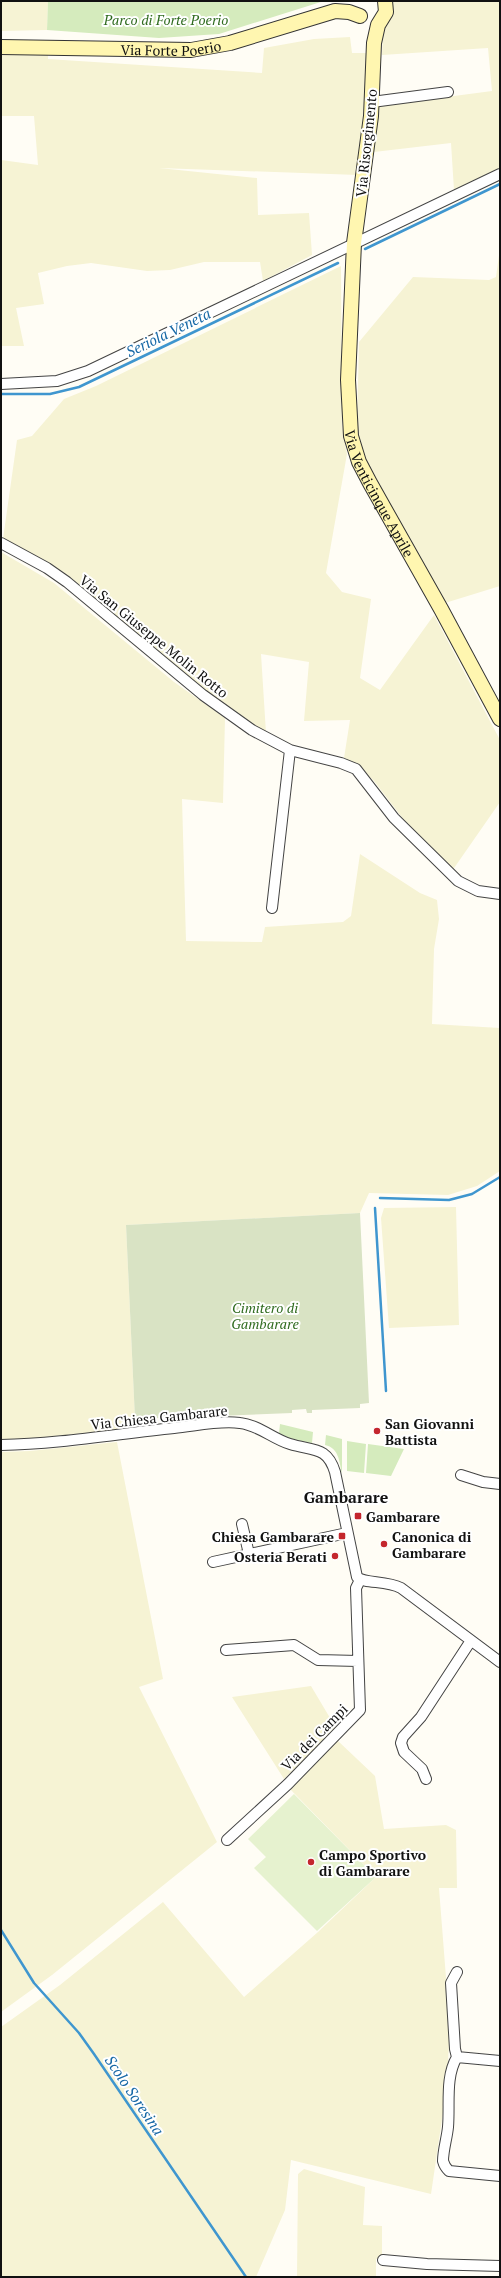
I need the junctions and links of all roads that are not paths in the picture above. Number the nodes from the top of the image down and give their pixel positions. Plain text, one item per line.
1 (355, 1) edge
2 (359, 1) edge
3 (385, 1) edge
4 (335, 11) junction
5 (362, 18) junction
6 (382, 18) junction
7 (374, 43) junction
8 (1, 47) edge
9 (448, 92) dead end
10 (372, 102) junction
11 (500, 174) edge
12 (354, 243) junction
13 (1, 384) edge
14 (1, 543) edge
15 (500, 719) edge
16 (290, 750) junction
17 (500, 894) edge
18 (272, 908) dead end
19 (1, 1445) edge
20 (461, 1475) dead end
21 (500, 1484) edge
22 (242, 1524) dead end
23 (347, 1533) junction
24 (249, 1554) junction
25 (213, 1562) dead end
26 (360, 1580) junction
27 (470, 1642) junction
28 (226, 1650) dead end
29 (358, 1661) junction
30 (500, 1662) edge
31 (426, 1780) dead end
32 (227, 1840) dead end
33 (457, 1972) dead end
34 (457, 2057) junction
35 (500, 2061) edge
36 (500, 2176) edge
37 (383, 2260) dead end
38 (500, 2266) edge

1 - 4 street
2 - 5 street, Via Risorgimento
3 - 6 street, Via Risorgimento
4 - 5 street
4 - 8 street, Via Forte Poerio
5 - 6 street
5 - 7 street, Via Risorgimento
6 - 7 street, Via Risorgimento
7 - 10 street, Via Risorgimento
9 - 10 street
10 - 12 street, Via Risorgimento
11 - 12 street
12 - 13 street
12 - 15 street, Via Venticinque Aprile
14 - 16 street, Via San Giuseppe Molin Rotto
16 - 17 street, Via San Giuseppe Molin Rotto
16 - 18 street
19 - 23 street, Via Chiesa Gambarare
20 - 21 street
22 - 24 street
23 - 24 street
23 - 26 street, Via Chiesa Gambarare
24 - 25 street
26 - 27 street
26 - 29 street, Via dei Campi
27 - 30 street
27 - 31 street
28 - 29 street
29 - 32 street, Via dei Campi
33 - 34 street
34 - 35 street
34 - 36 street
37 - 38 street

